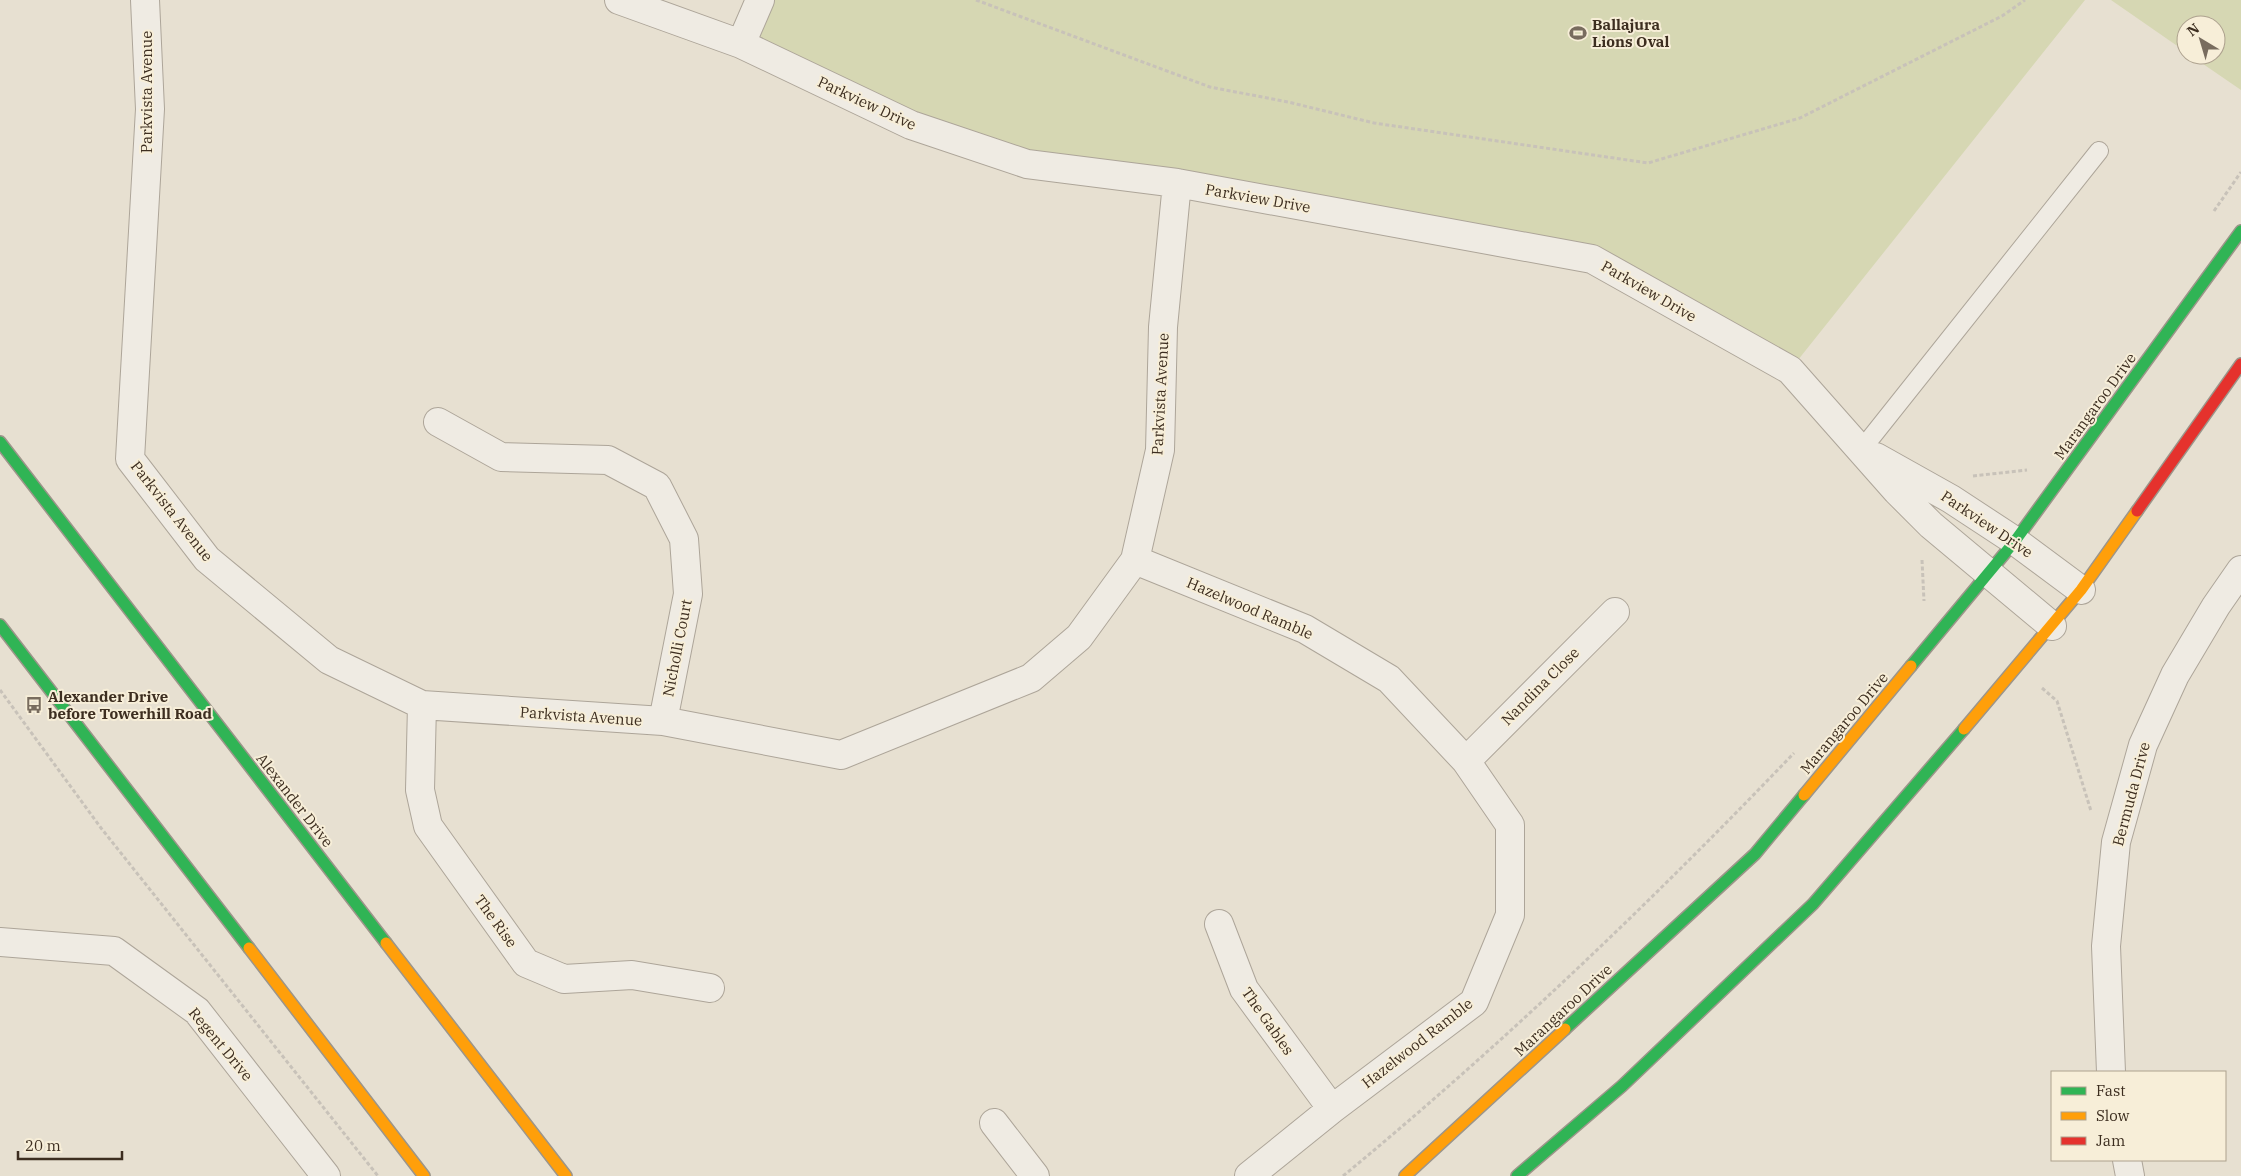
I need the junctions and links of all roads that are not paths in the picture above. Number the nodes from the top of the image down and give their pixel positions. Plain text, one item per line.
1 (145, 0) edge
2 (620, 0) edge
3 (760, 0) edge
4 (741, 44) junction
5 (2099, 150) dead end
6 (1177, 183) junction
7 (2241, 231) edge
8 (2241, 364) edge
9 (438, 422) dead end
10 (0, 442) edge
11 (1862, 449) junction
12 (2015, 541) junction
13 (1135, 560) junction
14 (2241, 570) edge
15 (1989, 572) junction
16 (2081, 590) junction
17 (1615, 612) dead end
18 (0, 626) edge
19 (2052, 626) junction
20 (422, 705) junction
21 (662, 722) junction
22 (1466, 760) junction
23 (1219, 924) dead end
24 (0, 942) edge
25 (710, 988) dead end
26 (2111, 1071) edge
27 (1332, 1109) junction
28 (994, 1123) dead end
29 (2127, 1161) edge
30 (326, 1176) edge
31 (424, 1176) edge
32 (566, 1176) edge
33 (1035, 1176) edge
34 (1249, 1176) edge
35 (1406, 1176) edge
36 (1517, 1176) edge
37 (2130, 1176) edge

1 - 20 street, Parkvista Avenue
2 - 4 street, Parkview Drive
3 - 4 street
4 - 6 street, Parkview Drive
5 - 11 lane
6 - 11 street, Parkview Drive
6 - 13 street, Parkvista Avenue
7 - 12 main road, Marangaroo Drive
8 - 16 main road
9 - 21 street, Nicholli Court
10 - 32 main road, Alexander Drive
11 - 12 street, Parkview Drive
11 - 15 street, Parkview Drive
12 - 15 main road, Marangaroo Drive
12 - 16 street, Parkview Drive
13 - 21 street, Parkvista Avenue
13 - 22 street, Hazelwood Ramble
14 - 26 street, Bermuda Drive
15 - 19 street, Parkview Drive
15 - 35 main road, Marangaroo Drive
16 - 19 main road
17 - 22 street, Nandina Close
18 - 31 main road
19 - 36 main road
20 - 21 street, Parkvista Avenue
20 - 25 street, The Rise
22 - 27 street, Hazelwood Ramble
23 - 27 street, The Gables
24 - 30 street, Regent Drive
27 - 34 street, Hazelwood Ramble
28 - 33 street
29 - 37 street

